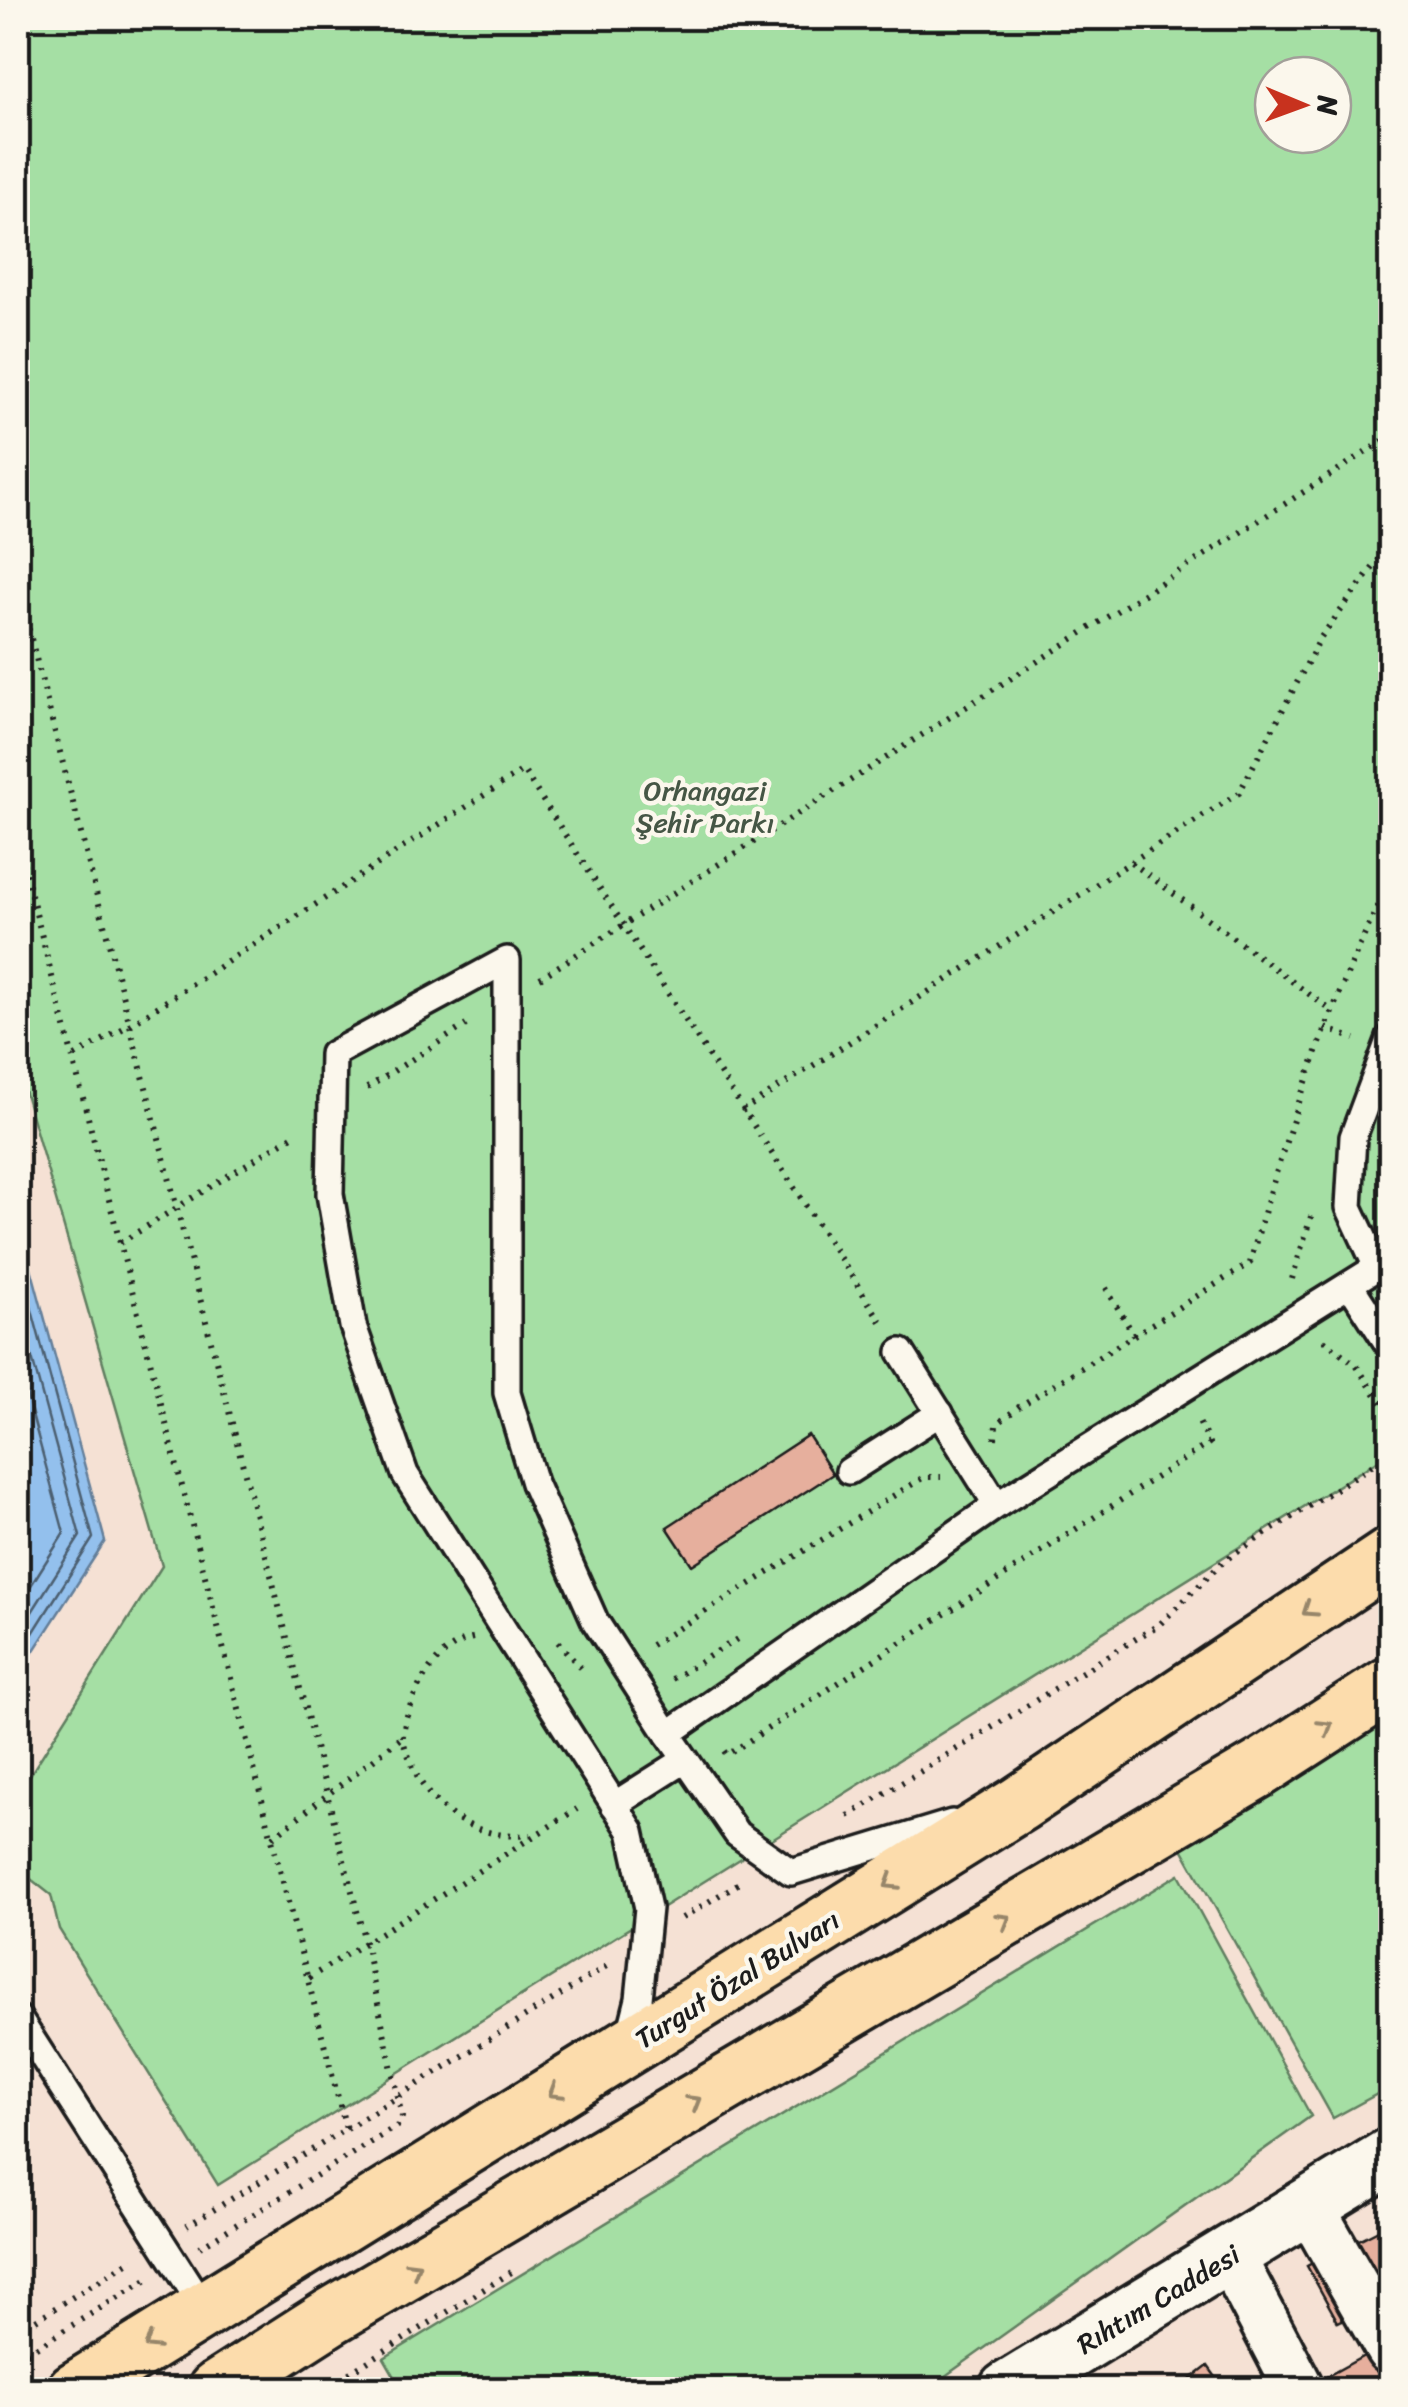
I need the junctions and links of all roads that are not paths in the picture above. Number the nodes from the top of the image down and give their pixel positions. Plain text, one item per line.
1 (1390, 1038) edge
2 (1384, 1263) edge
3 (1350, 1284) junction
4 (1390, 1347) edge
5 (902, 1352) road end
6 (940, 1413) junction
7 (849, 1471) dead end
8 (997, 1505) junction
9 (1390, 1556) edge
10 (1390, 1686) edge
11 (676, 1747) junction
12 (610, 1798) junction
13 (1019, 1804) junction
14 (18, 2018) edge
15 (628, 2047) junction
16 (1390, 2156) edge
17 (1390, 2169) edge
18 (1310, 2208) junction
19 (294, 2255) junction
20 (1230, 2256) junction
21 (206, 2310) junction
22 (330, 2317) junction
23 (1390, 2349) edge
24 (76, 2390) edge
25 (216, 2390) edge
26 (1006, 2390) edge
27 (1300, 2390) edge

1 - 2 lane
2 - 3 lane
3 - 4 lane
3 - 8 lane
5 - 6 lane
6 - 7 lane
6 - 8 lane
8 - 11 lane
9 -> 13 highway, Turgut Özal Bulvarı
22 -> 10 highway
11 - 12 lane
11 - 12 lane
11 - 13 lane
12 - 15 lane
13 -> 15 highway, Turgut Özal Bulvarı
14 - 21 lane
15 -> 19 highway, Turgut Özal Bulvarı
16 - 18 street, Rıhtım Caddesi
17 - 18 street, Rıhtım Caddesi
18 - 20 street, Rıhtım Caddesi
18 - 23 street
19 - 21 highway, Turgut Özal Bulvarı
19 - 22 highway
20 - 26 street, Rıhtım Caddesi
20 - 27 street
21 -> 24 highway, Turgut Özal Bulvarı
22 - 25 highway

